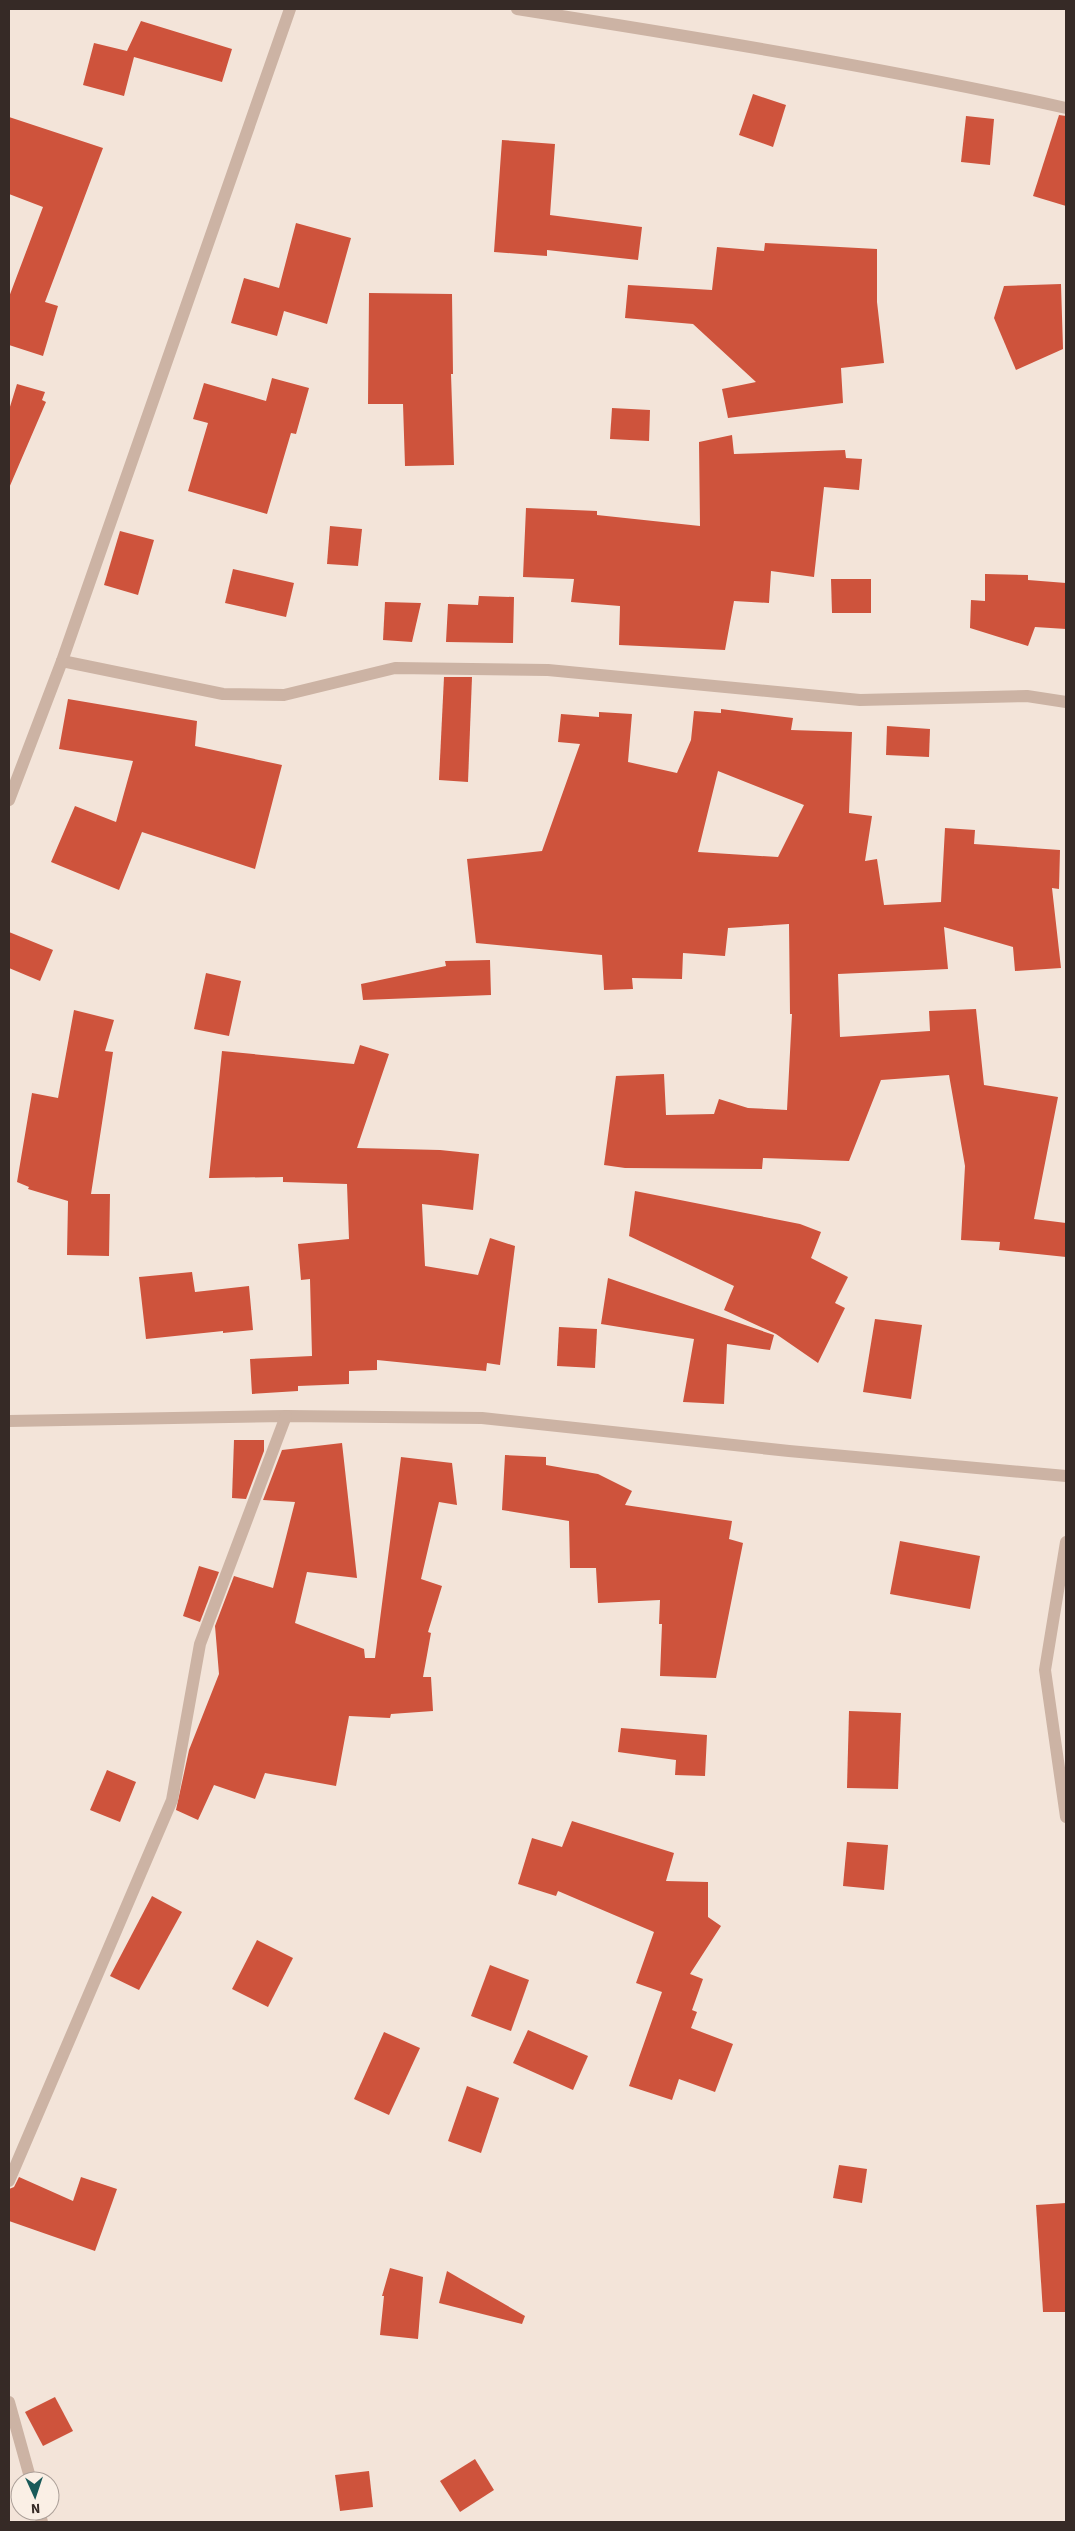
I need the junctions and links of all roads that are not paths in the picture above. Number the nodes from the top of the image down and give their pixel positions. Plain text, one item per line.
1 (290, 9) edge
2 (517, 9) edge
3 (1066, 108) edge
4 (62, 661) junction
5 (1066, 702) edge
6 (9, 800) edge
7 (286, 1416) junction
8 (9, 1421) edge
9 (1066, 1476) edge
10 (1066, 1542) edge
11 (1066, 1817) edge
12 (9, 2180) edge
13 (9, 2402) edge
14 (28, 2471) edge

1 - 4 street
2 - 3 street
4 - 5 street
4 - 6 street
7 - 8 street
7 - 9 street
7 - 12 street
10 - 11 street
13 - 14 street

